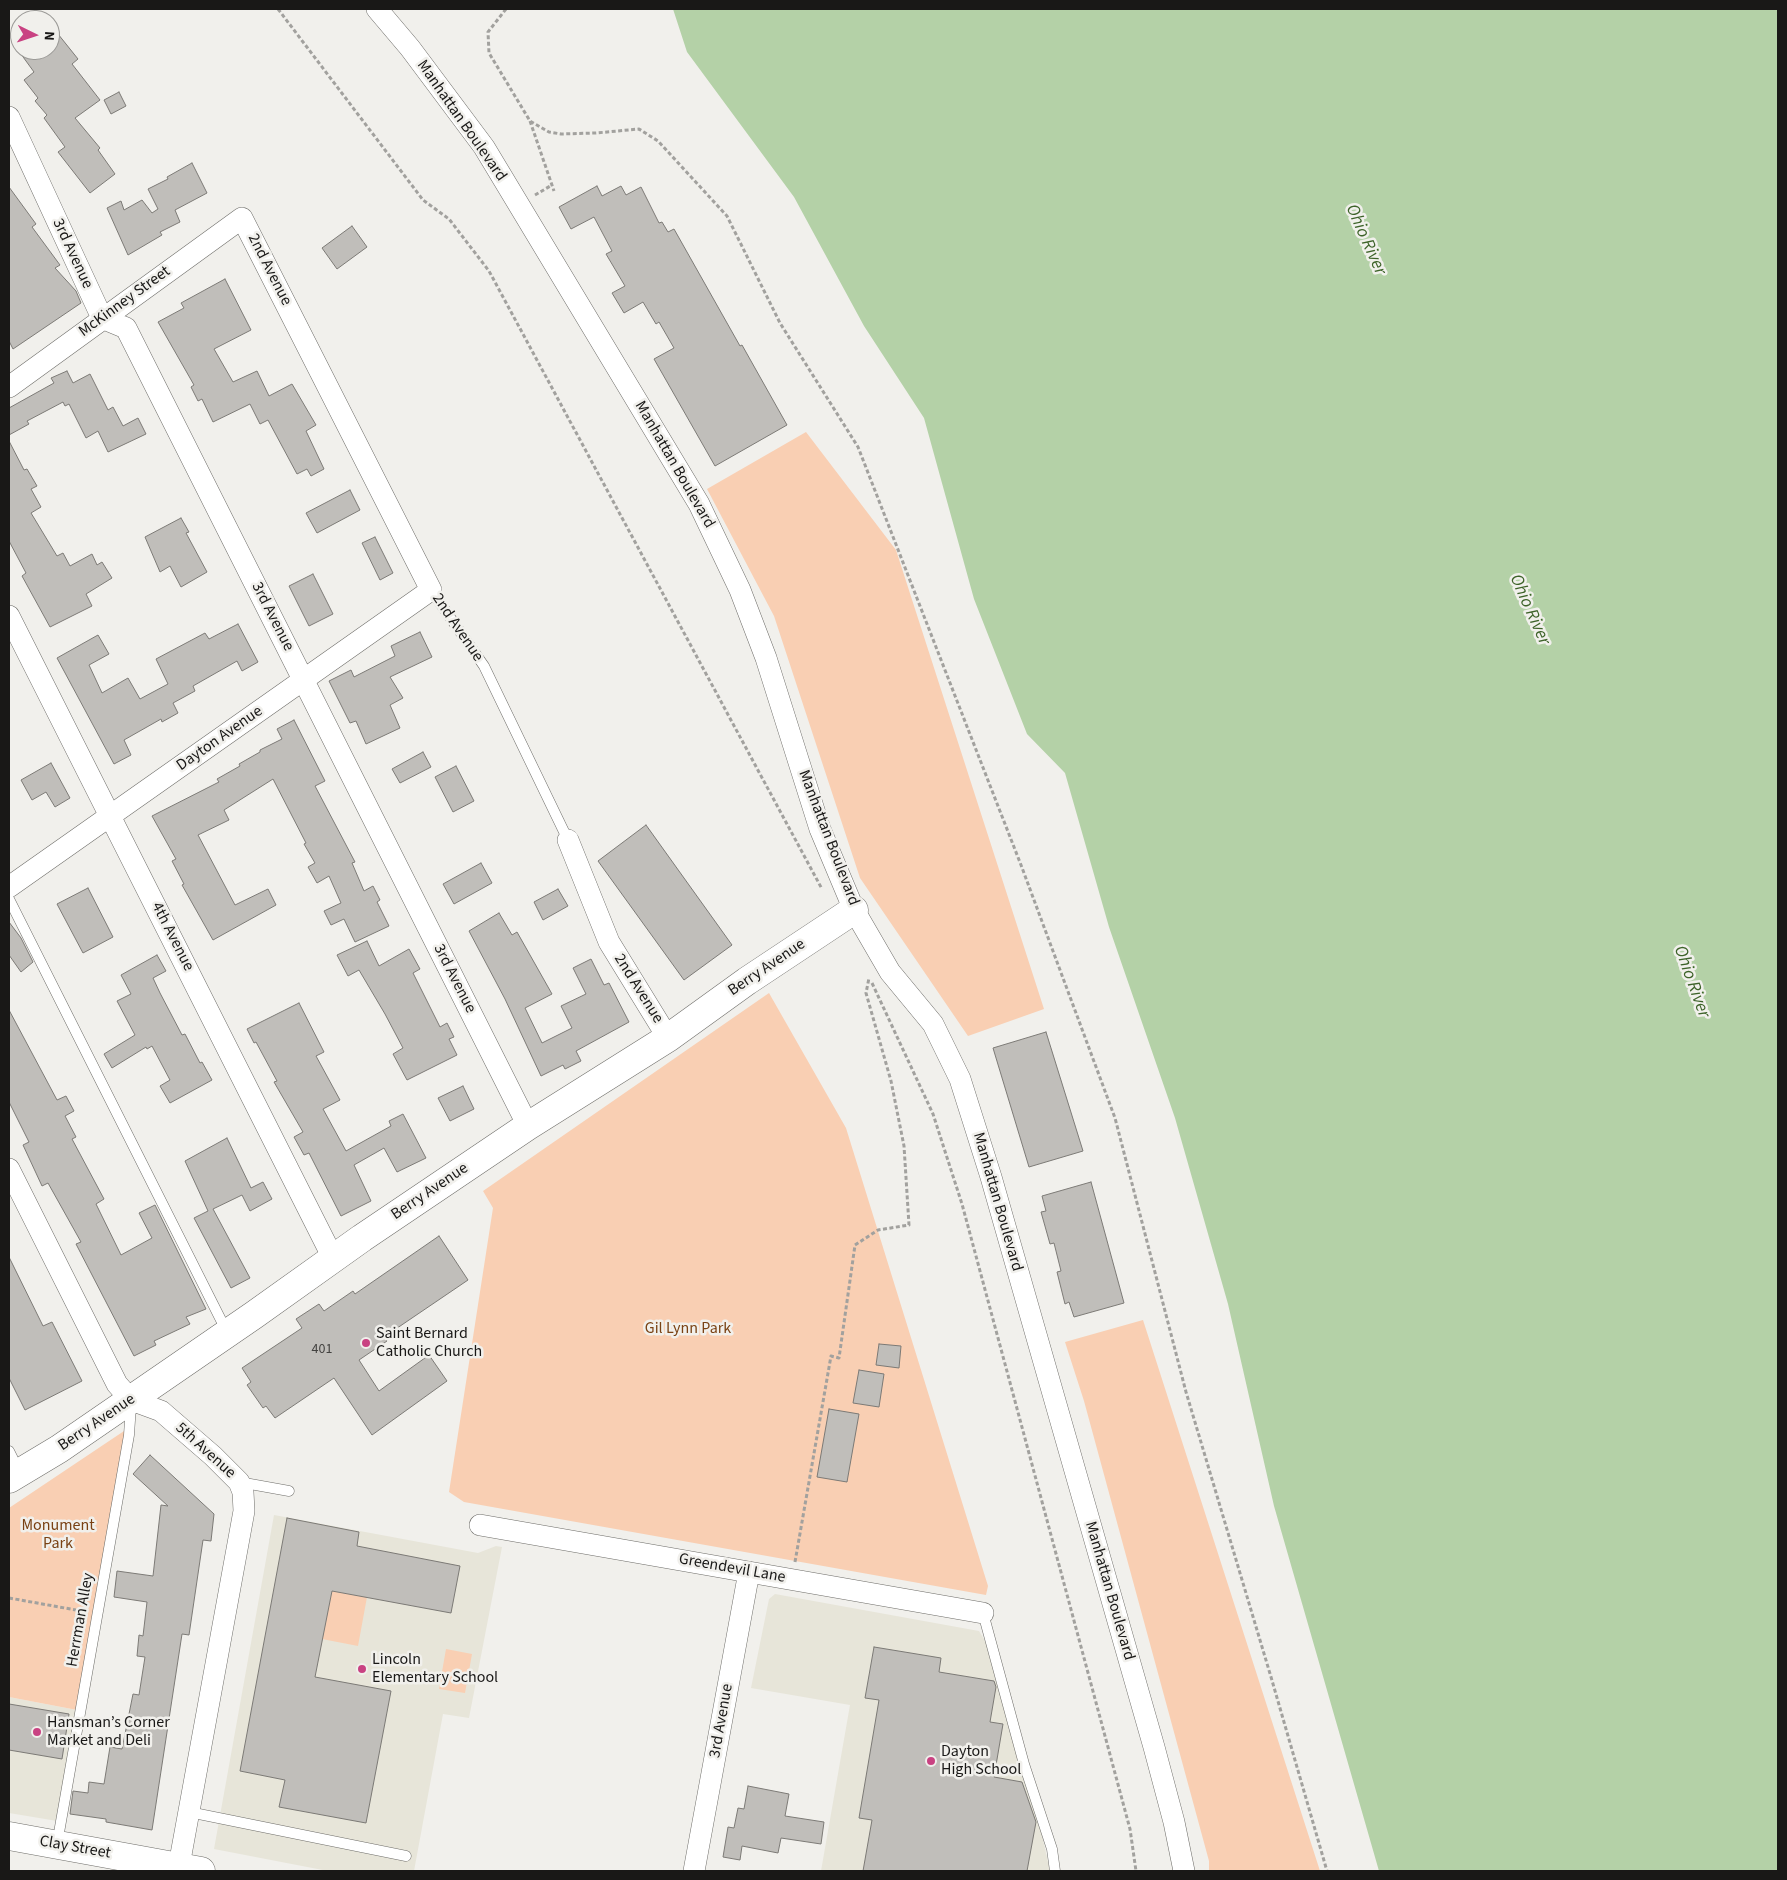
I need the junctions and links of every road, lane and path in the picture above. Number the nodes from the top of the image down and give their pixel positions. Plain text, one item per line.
1 (278, 9) edge
2 (377, 9) edge
3 (506, 9) edge
4 (9, 118) edge
5 (530, 121) junction
6 (554, 191) dead end
7 (242, 218) joint
8 (102, 318) junction
9 (9, 387) edge
10 (431, 590) junction
11 (9, 616) edge
12 (304, 680) junction
13 (111, 816) junction
14 (568, 840) joint
15 (9, 887) edge
16 (9, 899) edge
17 (846, 915) junction
18 (865, 970) dead end
19 (870, 978) junction
20 (668, 1038) junction
21 (528, 1126) junction
22 (9, 1169) edge
23 (333, 1258) junction
24 (226, 1332) junction
25 (130, 1400) junction
26 (12, 1467) edge
27 (239, 1482) junction
28 (290, 1491) dead end
29 (480, 1525) dead end
30 (749, 1572) junction
31 (792, 1580) junction
32 (9, 1598) edge
33 (76, 1610) dead end
34 (984, 1613) joint
35 (189, 1812) junction
36 (9, 1836) edge
37 (57, 1845) junction
38 (406, 1856) dead end
39 (186, 1870) edge
40 (694, 1871) edge
41 (1055, 1871) edge
42 (1136, 1871) edge
43 (1184, 1871) edge
44 (1327, 1871) edge

1 - 17 path
2 - 17 street, Manhattan Boulevard
3 - 5 path
4 - 8 street, 3rd Avenue
5 - 6 path
5 - 44 path
7 - 8 street, McKinney Street
7 - 10 street, 2nd Avenue
8 - 9 street, McKinney Street
8 - 12 street, 3rd Avenue
10 - 12 street, Dayton Avenue
10 - 14 lane, 2nd Avenue
11 - 13 street, 4th Avenue
12 - 13 street, Dayton Avenue
12 - 21 street, 3rd Avenue
13 - 15 street, Dayton Avenue
13 - 23 street, 4th Avenue
14 - 20 street, 2nd Avenue
16 - 24 lane
17 - 20 street, Berry Avenue
17 - 43 street, Manhattan Boulevard
18 - 19 path
19 - 31 path
19 - 42 path
20 - 21 street, Berry Avenue
21 - 23 street, Berry Avenue
22 - 25 street
23 - 24 street, Berry Avenue
24 - 25 street, Berry Avenue
25 - 26 street, Berry Avenue
25 - 27 street, 5th Avenue
25 - 37 lane, Herrman Alley
27 - 28 lane
27 - 35 street, 5th Avenue
29 - 30 street, Greendevil Lane
30 - 31 street, Greendevil Lane
30 - 40 street, 3rd Avenue
31 - 34 street, Greendevil Lane
32 - 33 path
34 - 41 lane
35 - 38 lane
35 - 39 street, 5th Avenue
36 - 37 street, Clay Street
37 - 39 street, Clay Street

